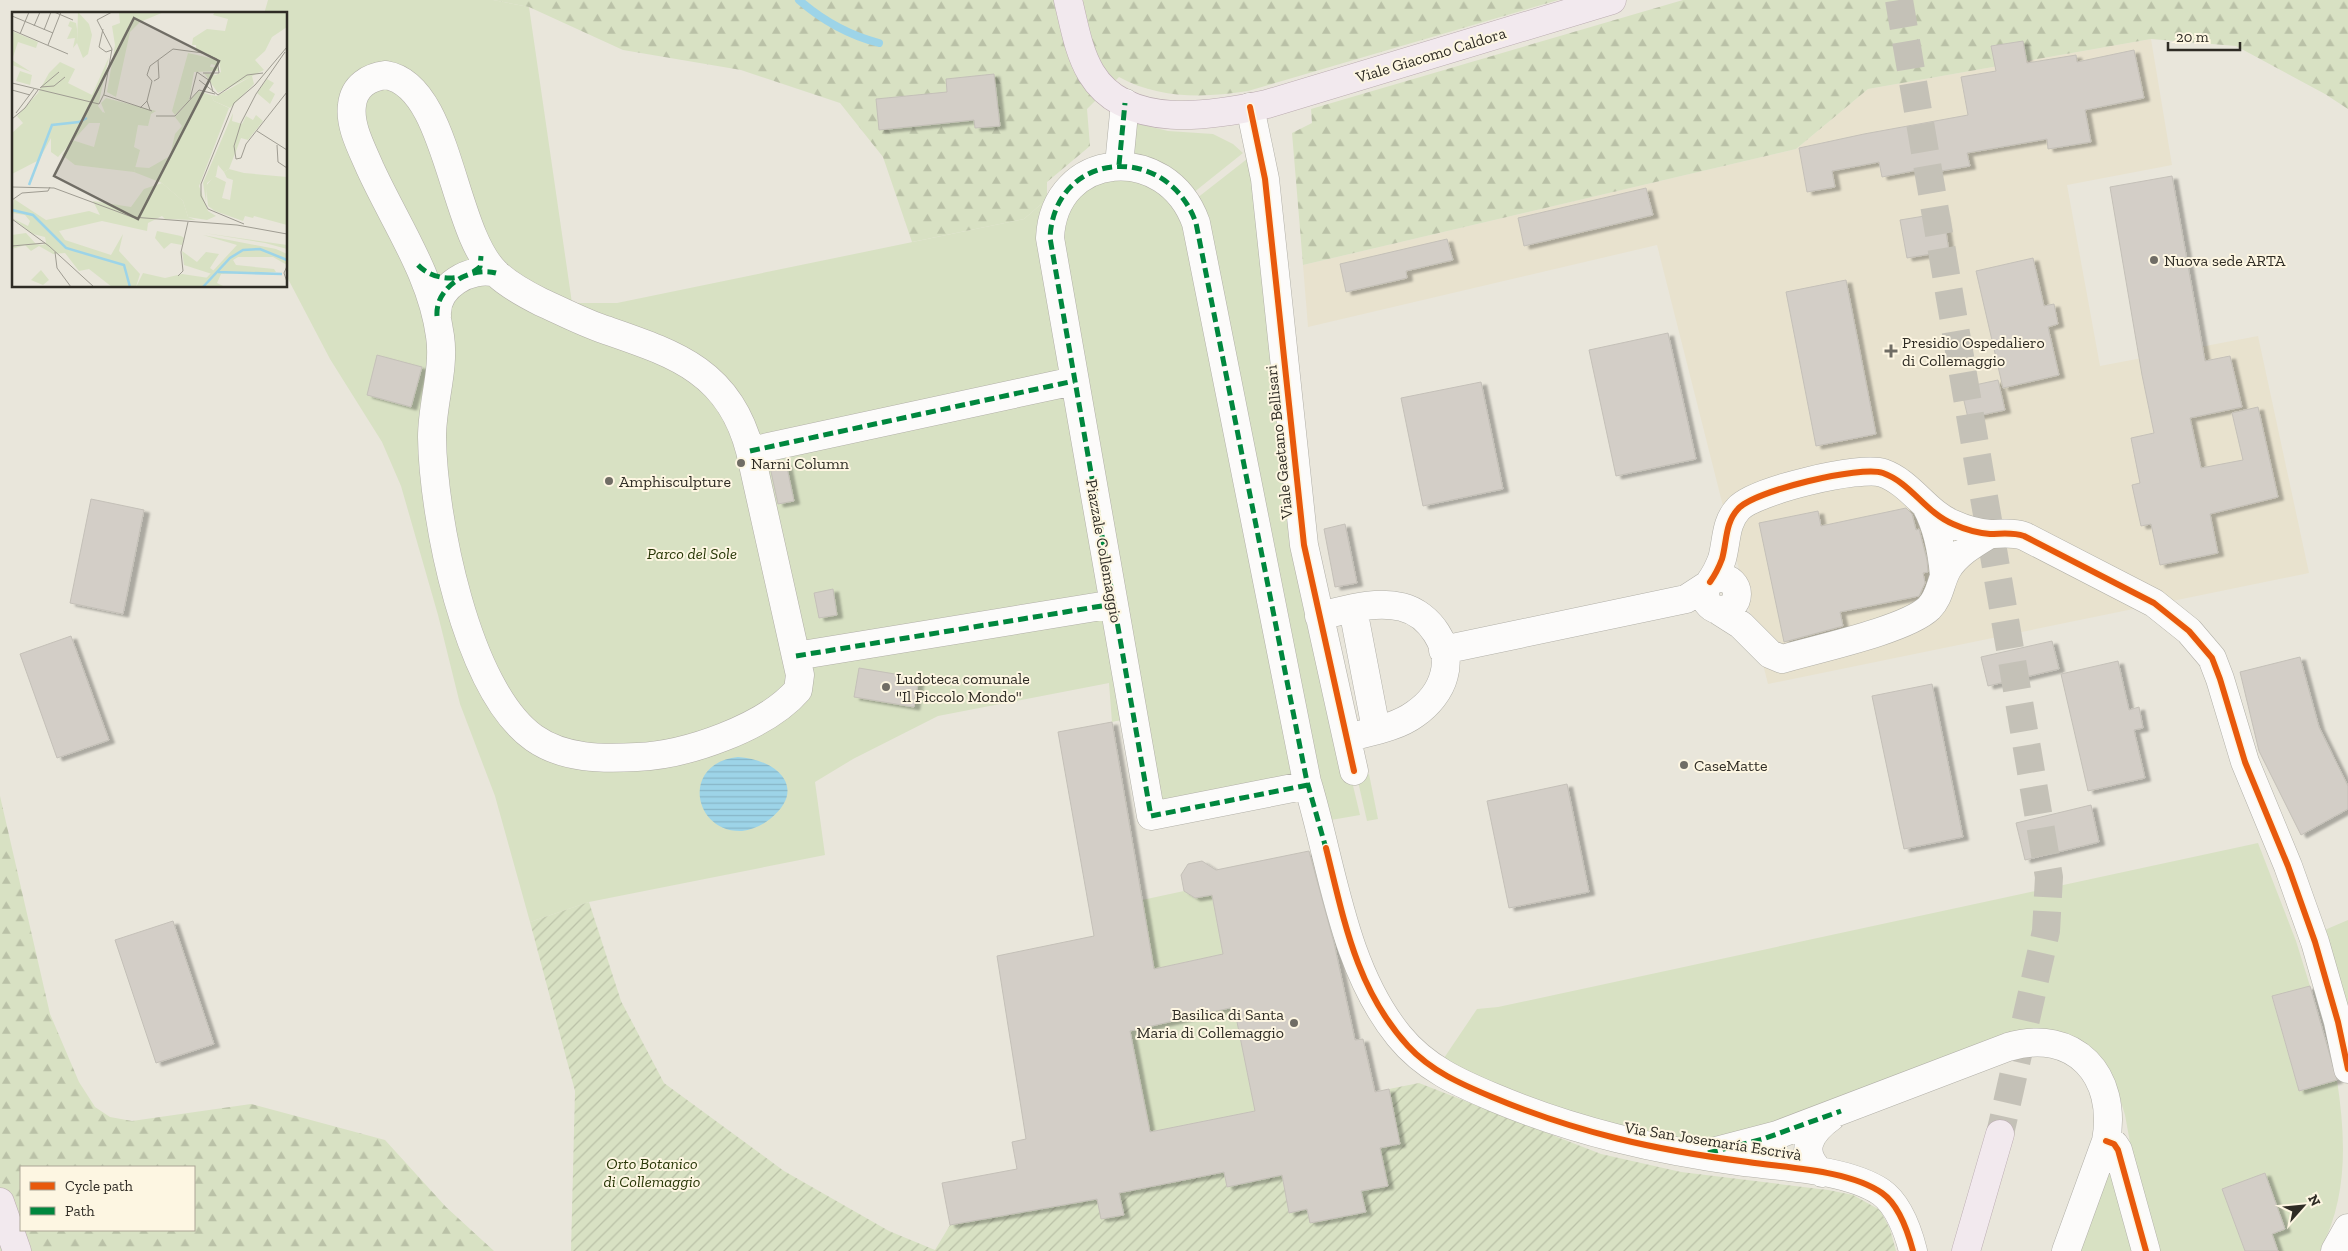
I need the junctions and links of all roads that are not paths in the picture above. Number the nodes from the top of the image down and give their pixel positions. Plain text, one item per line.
1 (1068, 0) edge
2 (1612, 0) edge
3 (1125, 103) junction
4 (1250, 108) junction
5 (1119, 165) junction
6 (418, 265) junction
7 (479, 269) junction
8 (437, 316) junction
9 (1074, 381) junction
10 (750, 451) junction
11 (1926, 506) junction
12 (1990, 534) junction
13 (1944, 576) junction
14 (1706, 597) junction
15 (1114, 604) junction
16 (1353, 609) junction
17 (1320, 616) junction
18 (1443, 650) junction
19 (796, 656) junction
20 (1376, 729) junction
21 (1347, 738) junction
22 (1354, 771) dead end
23 (1308, 785) junction
24 (1326, 848) joint
25 (2348, 1069) edge
26 (1841, 1111) junction
27 (2000, 1134) tunnel mouth
28 (2106, 1140) junction
29 (1693, 1155) junction
30 (1822, 1173) junction
31 (0, 1202) edge
32 (2348, 1228) edge
33 (17, 1251) edge
34 (1914, 1251) edge
35 (1966, 1251) edge
36 (2066, 1251) edge
37 (2146, 1251) edge
38 (2335, 1251) edge

1 - 3 main road, Viale Giacomo Caldora
2 - 4 main road, Viale Giacomo Caldora
3 - 4 main road, Viale Giacomo Caldora
3 - 5 street
4 - 17 street, Viale Gaetano Bellisari
5 - 9 street, Piazzale Collemaggio
5 - 23 street, Piazzale Collemaggio
6 - 7 street
6 - 7 street
6 - 8 street
7 - 8 street
7 - 10 street
8 - 19 street
9 - 10 street
9 - 15 street, Piazzale Collemaggio
10 - 19 street
11 - 12 street
11 - 13 street
11 - 14 street
12 - 13 street
12 - 25 street
13 - 14 street
14 - 18 street
15 - 19 street
15 - 23 street, Piazzale Collemaggio
16 - 17 street
16 - 18 street
16 - 20 street
17 - 21 street, Viale Gaetano Bellisari
18 - 20 street
20 - 21 street
21 - 22 street, Viale Gaetano Bellisari
23 - 24 street, Piazzale Collemaggio
24 - 29 street, Via San Josemaría Escrivà
26 - 28 street
26 - 29 street
26 - 30 street
27 - 35 main road
28 - 36 street
28 - 37 street
29 - 30 street, Via San Josemaría Escrivà
30 - 34 street, Via San Josemaría Escrivà
31 - 33 main road
32 - 38 street

